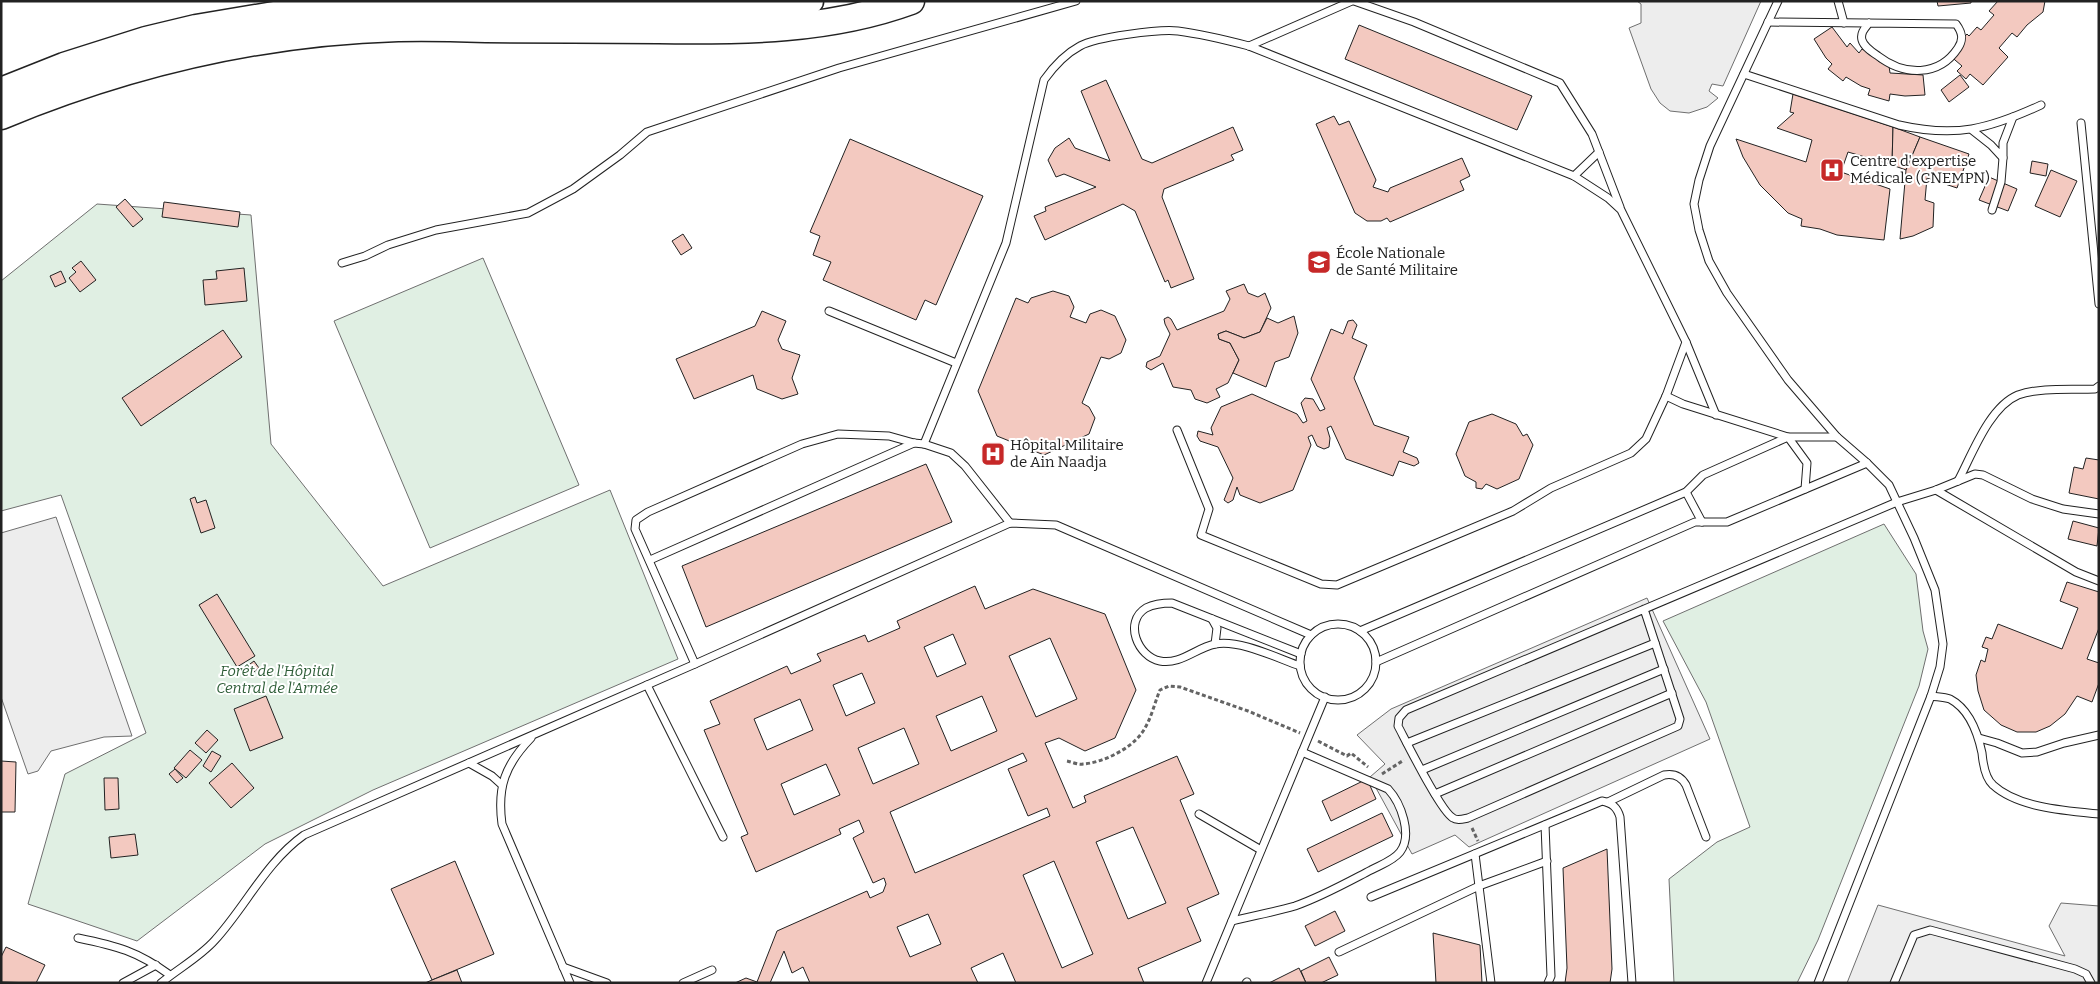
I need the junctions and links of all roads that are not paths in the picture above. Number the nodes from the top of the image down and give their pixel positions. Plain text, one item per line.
1 (810, 1) edge
2 (911, 1) edge
3 (1076, 1) edge
4 (1353, 1) edge
5 (1778, 1) edge
6 (1838, 1) edge
7 (1768, 22) junction
8 (1844, 23) junction
9 (1869, 23) junction
10 (1249, 46) junction
11 (1744, 74) junction
12 (1, 91) edge
13 (2041, 106) dead end
14 (1, 116) edge
15 (2013, 117) junction
16 (2081, 123) dead end
17 (1972, 130) junction
18 (1599, 152) junction
19 (2002, 158) junction
20 (1574, 176) junction
21 (1621, 210) junction
22 (1992, 210) dead end
23 (342, 263) dead end
24 (2099, 304) edge
25 (829, 311) dead end
26 (1686, 342) junction
27 (956, 364) junction
28 (2099, 386) edge
29 (1666, 396) junction
30 (1716, 415) junction
31 (1177, 430) dead end
32 (1788, 437) junction
33 (1837, 437) junction
34 (914, 443) junction
35 (924, 444) junction
36 (1867, 463) junction
37 (1958, 481) junction
38 (1805, 489) junction
39 (1936, 490) junction
40 (1686, 492) junction
41 (1897, 502) junction
42 (2099, 514) edge
43 (1702, 522) junction
44 (1010, 523) junction
45 (650, 560) junction
46 (2099, 581) edge
47 (1644, 609) junction
48 (1212, 619) junction
49 (1360, 631) junction
50 (1311, 635) junction
51 (1655, 643) junction
52 (1215, 644) junction
53 (1301, 654) junction
54 (1376, 662) junction
55 (695, 664) junction
56 (1300, 666) junction
57 (1664, 669) junction
58 (647, 685) junction
59 (1672, 693) junction
60 (1931, 696) junction
61 (1325, 697) junction
62 (534, 734) junction
63 (2099, 735) edge
64 (1979, 738) junction
65 (1406, 743) junction
66 (1302, 752) junction
67 (469, 763) junction
68 (1422, 770) junction
69 (502, 785) junction
70 (1435, 794) junction
71 (1608, 802) junction
72 (1199, 814) dead end
73 (2099, 814) edge
74 (1546, 825) junction
75 (723, 837) dead end
76 (1706, 837) dead end
77 (1261, 850) junction
78 (1475, 854) junction
79 (1547, 861) junction
80 (1479, 886) junction
81 (1371, 897) dead end
82 (1232, 921) junction
83 (78, 938) dead end
84 (1339, 952) dead end
85 (156, 965) junction
86 (563, 967) junction
87 (712, 970) dead end
88 (170, 975) junction
89 (122, 983) edge
90 (161, 983) edge
91 (570, 983) edge
92 (607, 983) edge
93 (683, 983) edge
94 (1206, 983) edge
95 (1492, 983) edge
96 (1548, 983) edge
97 (1632, 983) edge
98 (1818, 983) edge
99 (1894, 983) edge
100 (2091, 983) edge

1 - 12 highway
2 - 14 highway
3 - 23 lane
4 - 10 lane
4 - 18 lane
5 - 7 lane
6 - 8 lane
7 - 8 lane
7 - 11 lane
8 - 9 lane
9 - 9 lane
10 - 20 lane
10 - 27 lane
11 - 17 lane
11 - 33 lane
13 - 15 lane
15 - 17 lane
15 - 19 lane
16 - 24 lane
17 - 19 lane
18 - 20 lane
18 - 21 lane
19 - 22 lane
20 - 21 lane
21 - 26 lane
25 - 27 lane
26 - 29 lane
26 - 30 lane
27 - 35 lane
28 - 37 lane
29 - 30 lane
29 - 31 lane
30 - 32 lane
32 - 33 lane
32 - 38 lane
32 - 40 lane
33 - 36 lane
34 - 35 lane
34 - 45 lane
34 - 45 lane
35 - 44 lane
36 - 38 lane
36 - 41 lane
37 - 39 lane
37 - 42 lane
38 - 43 lane
39 - 41 lane
39 - 46 lane
40 - 43 lane
40 - 49 lane
41 - 47 lane
41 - 60 lane
43 - 54 lane
44 - 50 lane
44 - 55 lane
45 - 55 lane
47 - 51 lane
47 - 65 lane
48 - 52 lane
48 - 52 lane
48 - 53 lane
49 - 50 lane
49 - 54 lane
50 - 53 lane
51 - 57 lane
51 - 65 lane
52 - 56 lane
53 - 56 lane
54 - 61 lane
55 - 58 lane
56 - 61 lane
57 - 59 lane
57 - 68 lane
58 - 62 lane
58 - 75 lane
59 - 70 lane
59 - 70 lane
60 - 64 lane
60 - 98 lane
61 - 66 lane
62 - 67 lane
62 - 69 lane
63 - 64 lane
64 - 73 lane
65 - 68 lane
66 - 77 lane
66 - 82 lane
67 - 69 lane
67 - 88 lane
68 - 70 lane
69 - 86 lane
71 - 74 lane
71 - 76 lane
71 - 97 lane
72 - 77 lane
74 - 78 lane
74 - 79 lane
77 - 82 lane
78 - 80 lane
78 - 81 lane
79 - 80 lane
79 - 96 lane
80 - 84 lane
80 - 95 lane
82 - 94 lane
83 - 85 lane
85 - 88 lane
85 - 89 lane
86 - 91 lane
86 - 92 lane
87 - 93 lane
88 - 90 lane
99 - 100 lane

